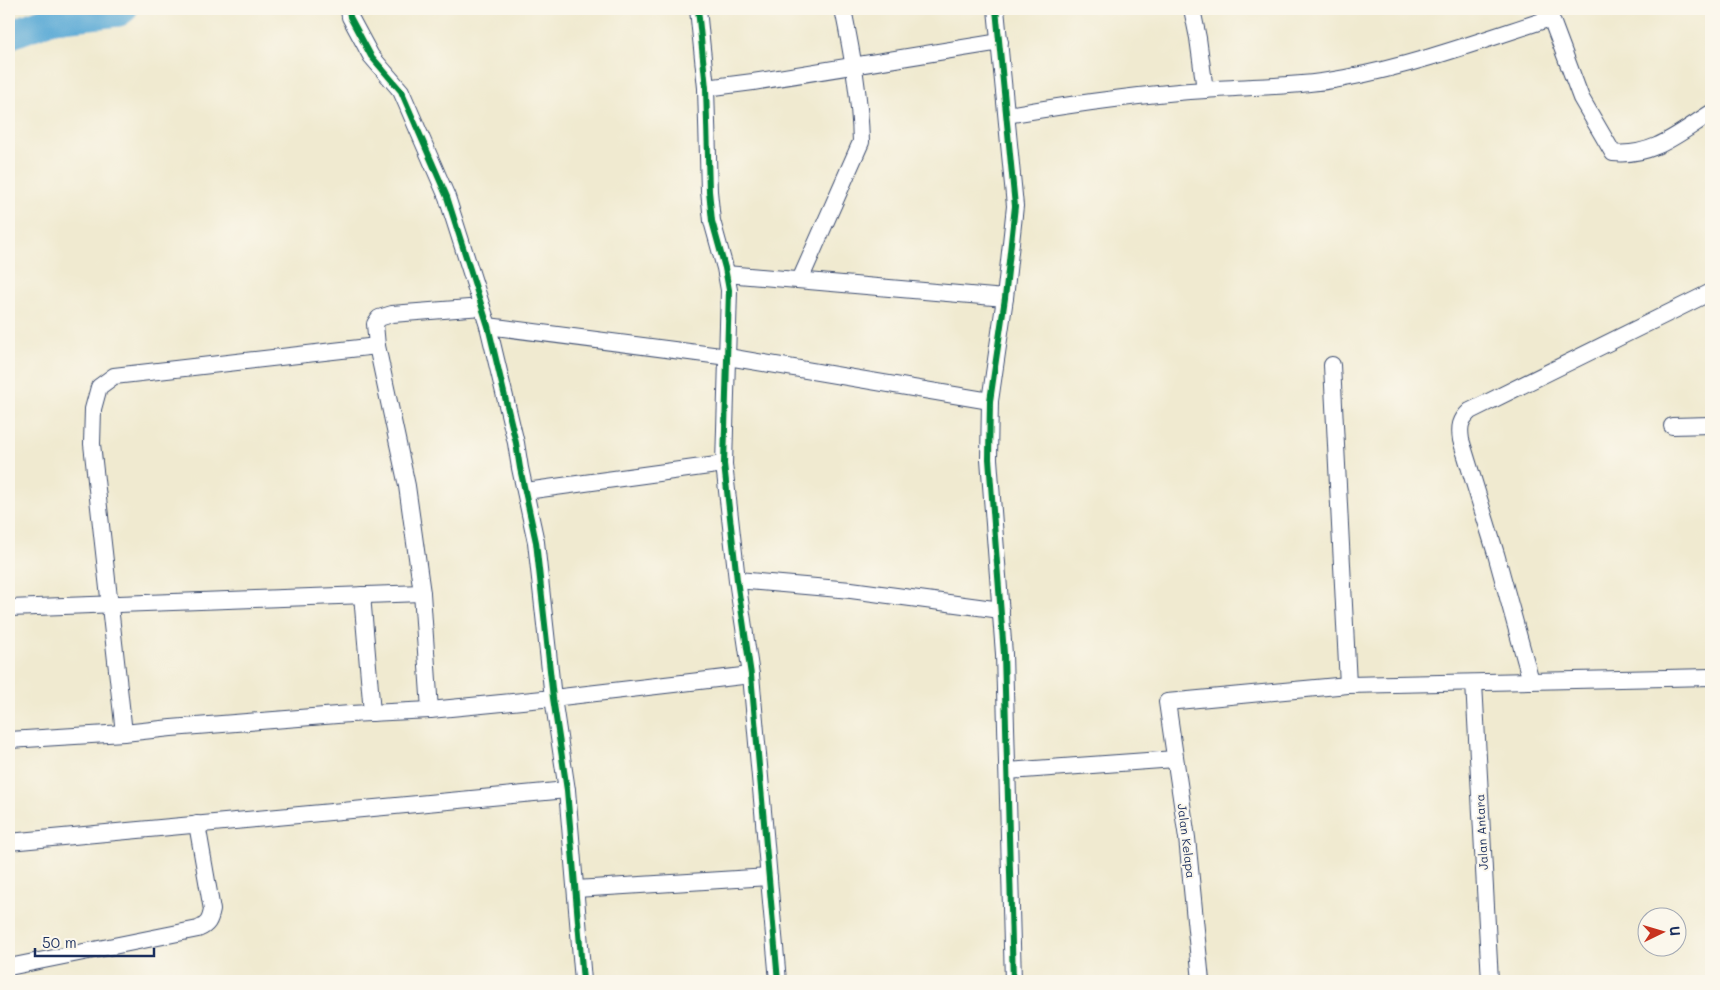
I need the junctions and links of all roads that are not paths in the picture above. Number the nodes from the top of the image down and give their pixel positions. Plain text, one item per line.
1 (349, 9) edge
2 (698, 9) edge
3 (843, 9) edge
4 (996, 9) edge
5 (1192, 9) edge
6 (1551, 13) edge
7 (1000, 42) junction
8 (854, 65) junction
9 (706, 88) junction
10 (1205, 90) junction
11 (1711, 113) edge
12 (1007, 115) junction
13 (726, 274) junction
14 (800, 280) junction
15 (1711, 292) edge
16 (1005, 298) junction
17 (482, 307) junction
18 (488, 326) junction
19 (377, 346) junction
20 (728, 357) junction
21 (1332, 365) dead end
22 (990, 401) junction
23 (1711, 425) edge
24 (1672, 426) dead end
25 (724, 464) junction
26 (526, 491) junction
27 (737, 580) junction
28 (422, 592) junction
29 (362, 595) junction
30 (109, 604) junction
31 (9, 608) edge
32 (1001, 610) junction
33 (751, 675) junction
34 (1711, 677) edge
35 (1531, 681) junction
36 (1474, 683) junction
37 (1348, 685) junction
38 (553, 698) junction
39 (430, 710) junction
40 (372, 713) junction
41 (124, 734) junction
42 (9, 740) edge
43 (1175, 759) junction
44 (1008, 771) junction
45 (567, 790) junction
46 (197, 824) junction
47 (9, 842) edge
48 (769, 877) junction
49 (576, 889) junction
50 (9, 967) edge
51 (583, 981) edge
52 (778, 981) edge
53 (1013, 981) edge
54 (1201, 981) edge
55 (1490, 981) edge

1 - 17 street
2 - 9 street
3 - 8 street
4 - 7 street
5 - 10 street
6 - 10 street
6 - 11 street
7 - 8 street
7 - 12 street
8 - 9 street
8 - 14 street
9 - 13 street
10 - 12 street
12 - 16 street
13 - 14 street
13 - 20 street
14 - 16 street
15 - 35 street
16 - 22 street
17 - 18 street
17 - 19 street
18 - 20 street
18 - 26 street
19 - 28 street
19 - 30 street
20 - 22 street
20 - 25 street
21 - 37 street
22 - 32 street
23 - 24 street
25 - 26 street
25 - 27 street
26 - 38 street
27 - 32 street
27 - 33 street
28 - 29 street
28 - 39 street
29 - 30 street
29 - 40 street
30 - 31 street
30 - 41 street
32 - 44 street
33 - 38 street
33 - 48 street
34 - 35 street
35 - 36 street
36 - 37 street
36 - 55 street, Jalan Antara
37 - 43 street, Jalan Kelapa
38 - 39 street
38 - 45 street
39 - 40 street
40 - 41 street
41 - 42 street
43 - 44 street
43 - 54 street, Jalan Kelapa
44 - 53 street
45 - 46 street
45 - 49 street
46 - 47 street
46 - 50 street
48 - 49 street
48 - 52 street
49 - 51 street

